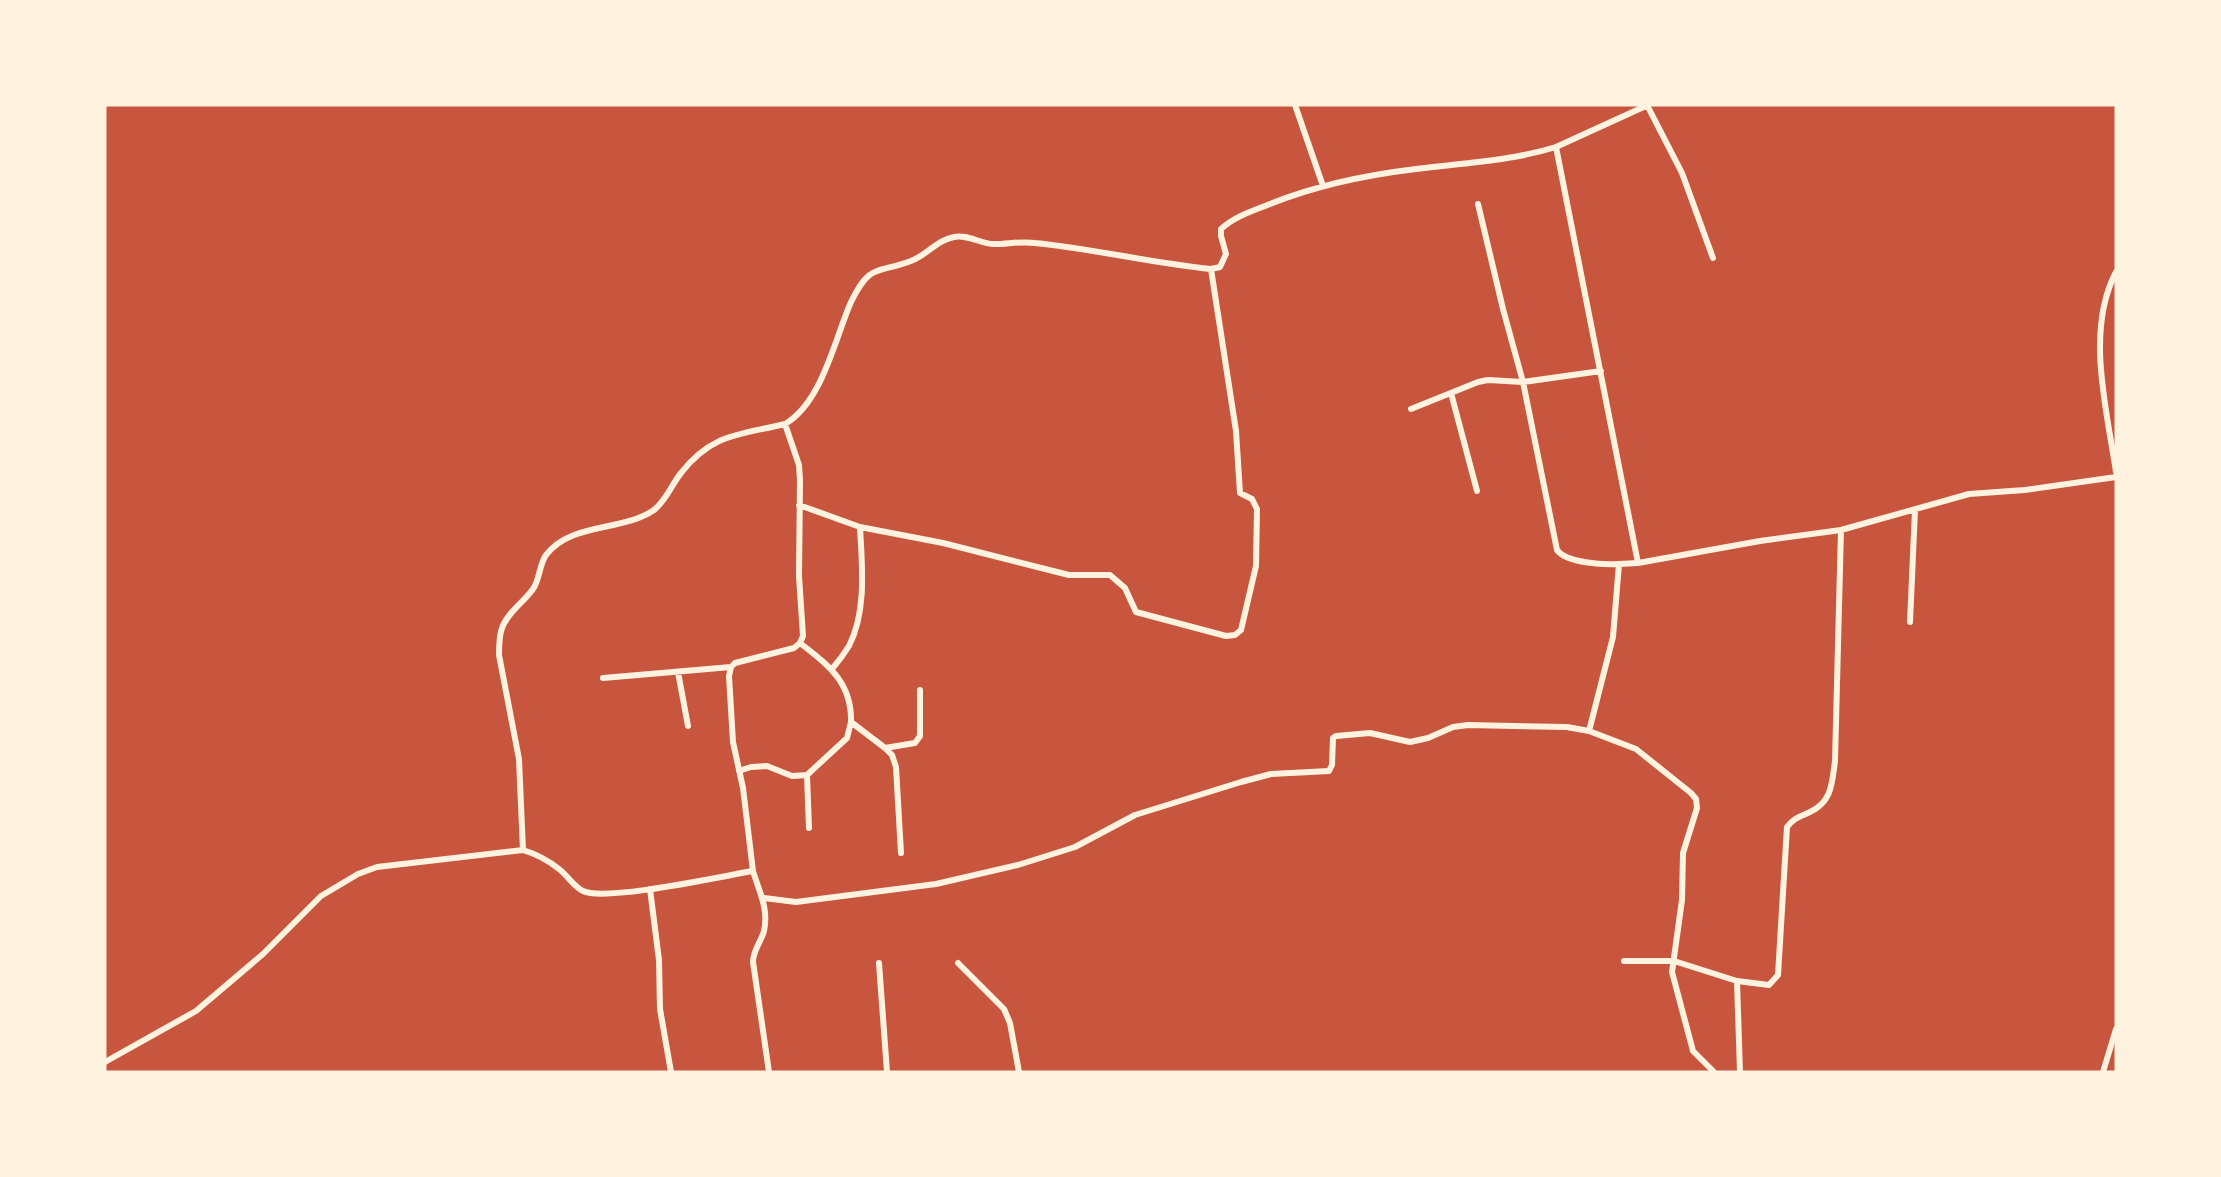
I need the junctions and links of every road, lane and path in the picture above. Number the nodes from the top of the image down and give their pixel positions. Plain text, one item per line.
1 (1295, 105) edge
2 (1647, 105) edge
3 (1556, 147) junction
4 (1323, 186) junction
5 (1478, 204) dead end
6 (1713, 258) dead end
7 (1211, 269) junction
8 (2116, 272) edge
9 (1601, 371) junction
10 (1522, 382) junction
11 (1451, 393) junction
12 (1411, 409) dead end
13 (785, 424) junction
14 (2116, 474) edge
15 (1477, 491) dead end
16 (800, 505) junction
17 (1915, 510) junction
18 (860, 526) junction
19 (1841, 530) junction
20 (1638, 563) junction
21 (1619, 564) junction
22 (1910, 622) dead end
23 (800, 643) junction
24 (731, 667) junction
25 (832, 669) junction
26 (678, 672) junction
27 (603, 678) dead end
28 (920, 690) dead end
29 (851, 722) junction
30 (688, 726) dead end
31 (1589, 731) junction
32 (885, 748) junction
33 (740, 771) junction
34 (807, 775) junction
35 (809, 828) dead end
36 (523, 850) junction
37 (901, 853) dead end
38 (753, 871) junction
39 (650, 889) junction
40 (764, 898) junction
41 (1624, 961) dead end
42 (1674, 961) junction
43 (879, 963) dead end
44 (958, 963) dead end
45 (1737, 981) junction
46 (2116, 1029) edge
47 (105, 1062) edge
48 (671, 1072) edge
49 (769, 1072) edge
50 (887, 1072) edge
51 (1019, 1072) edge
52 (1714, 1072) edge
53 (1740, 1072) edge
54 (2103, 1072) edge

1 - 4 street
2 - 3 street
2 - 6 street
3 - 4 street
3 - 9 street
4 - 7 street
5 - 10 street
7 - 13 street
7 - 18 street
8 - 14 street
9 - 10 street
9 - 20 street
10 - 11 street
10 - 21 street
11 - 12 street
11 - 15 street
13 - 16 street
13 - 36 street
14 - 17 street
16 - 18 street
16 - 23 street
17 - 19 street
17 - 22 street
18 - 25 street
19 - 20 street
19 - 45 street
20 - 21 street
21 - 31 street
23 - 24 street
23 - 25 street
24 - 26 street
24 - 33 street
25 - 29 street
26 - 27 street
26 - 30 street
28 - 32 street
29 - 32 street
29 - 34 street
31 - 40 street
31 - 42 street
32 - 37 street
33 - 34 street
33 - 38 street
34 - 35 street
36 - 39 street
36 - 47 street
38 - 39 street
38 - 40 street
39 - 48 street
40 - 49 street
41 - 42 street
42 - 45 street
42 - 52 street
43 - 50 street
44 - 51 street
45 - 53 street
46 - 54 street

